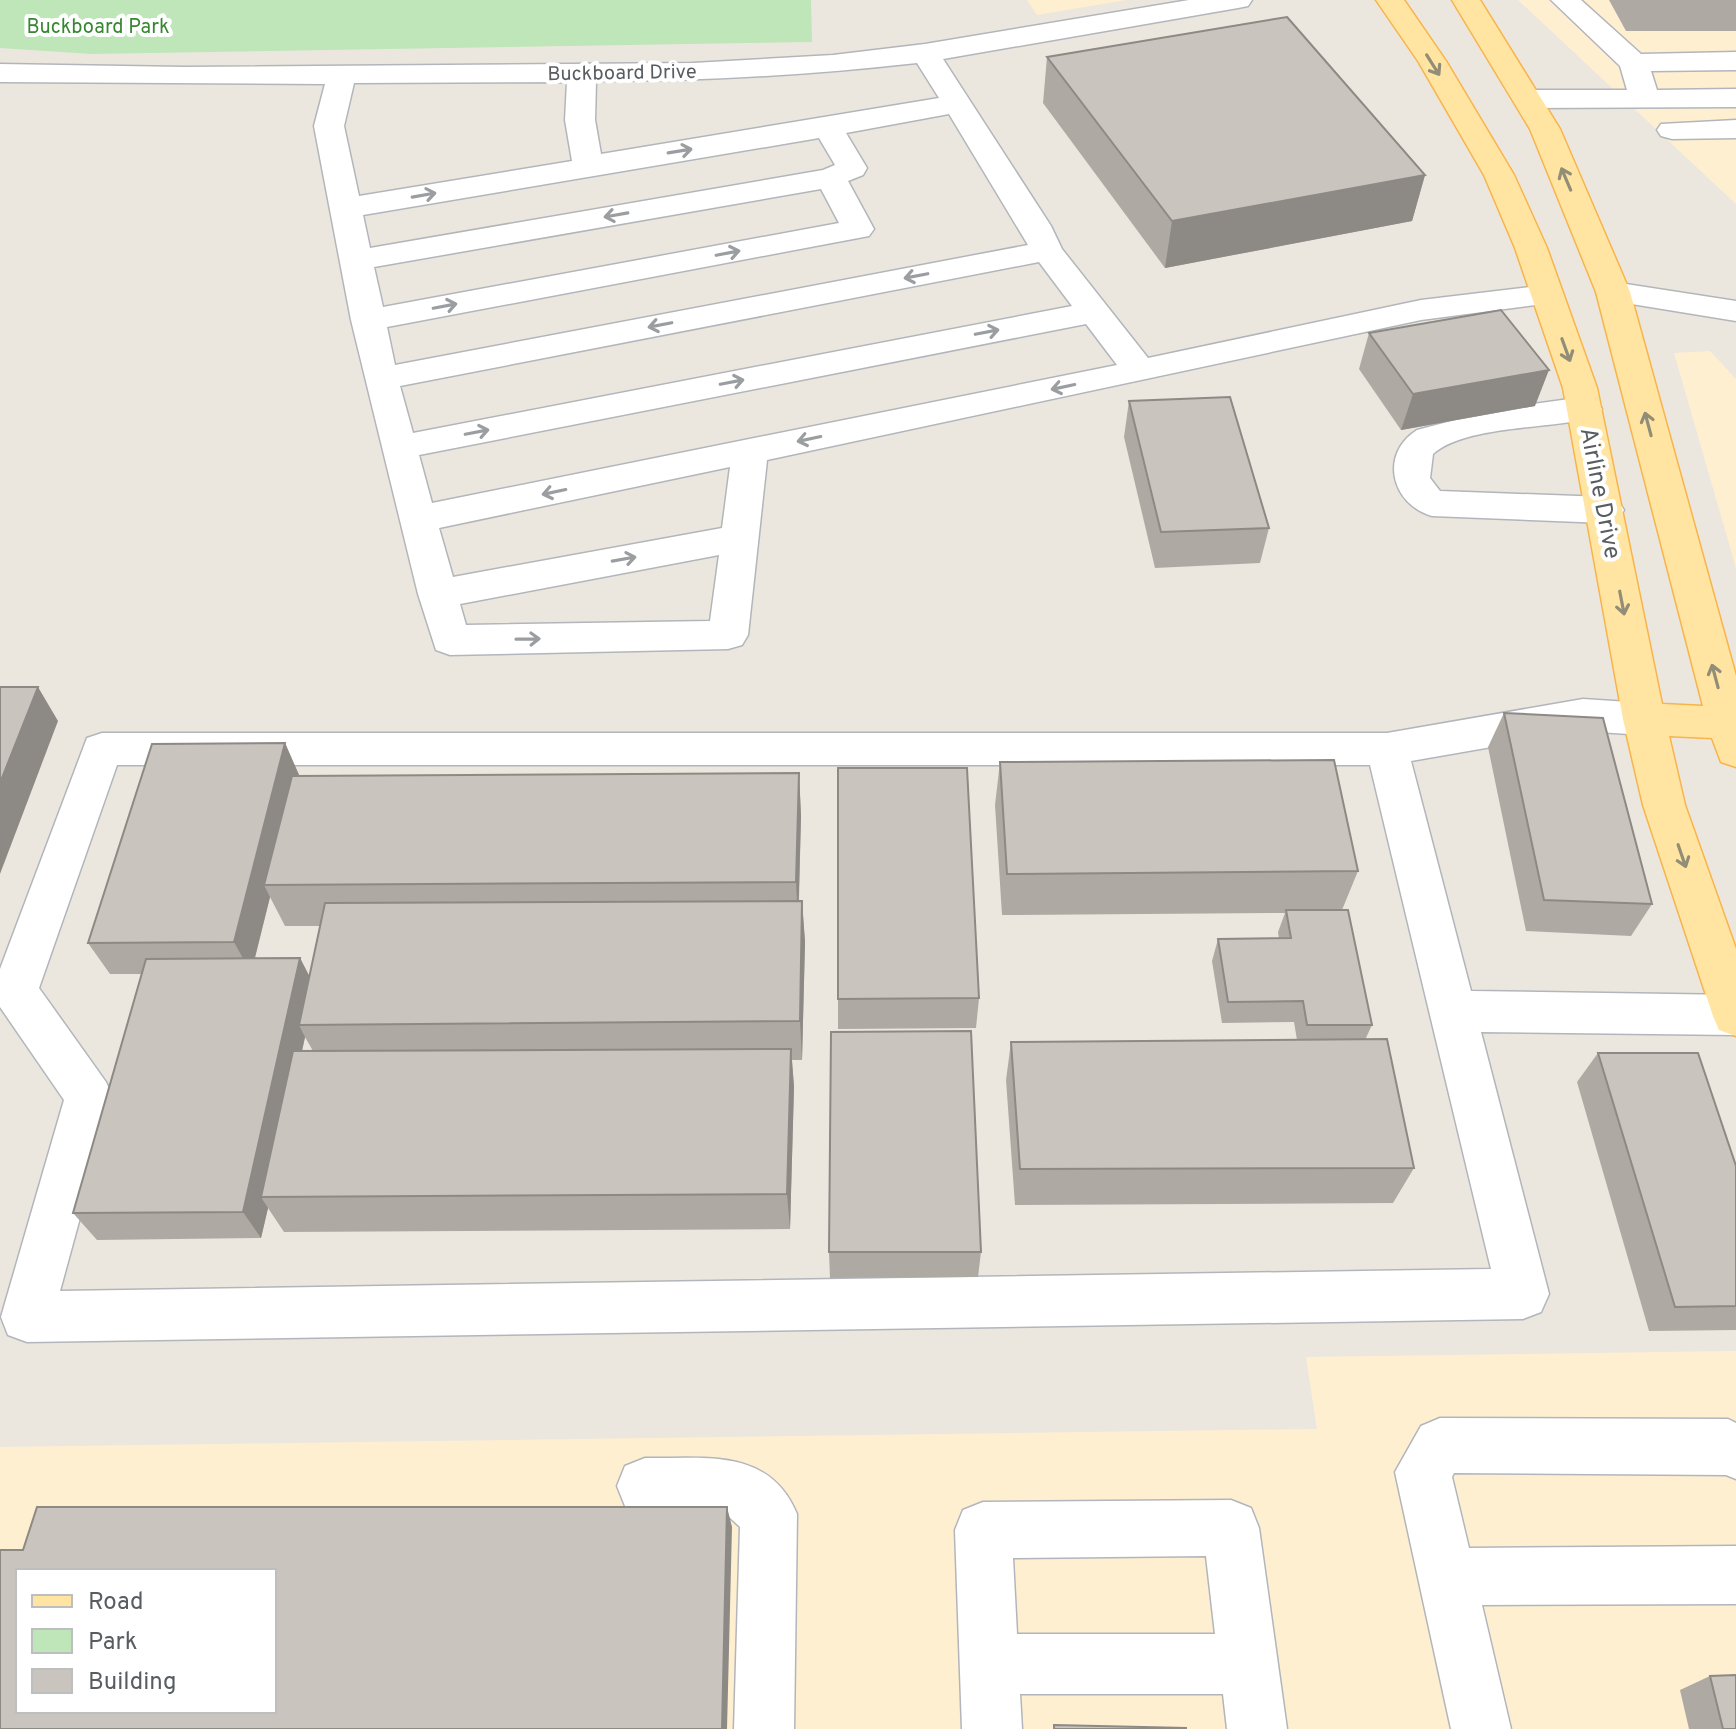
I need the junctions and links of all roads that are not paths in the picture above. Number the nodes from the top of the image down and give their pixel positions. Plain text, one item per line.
1 (1066, 0) edge
2 (1238, 0) edge
3 (1390, 0) edge
4 (1466, 0) edge
5 (1565, 0) edge
6 (1083, 26) junction
7 (925, 53) junction
8 (1736, 61) edge
9 (1634, 63) junction
10 (0, 73) edge
11 (583, 73) junction
12 (342, 75) junction
13 (1736, 98) edge
14 (1528, 99) junction
15 (1645, 99) junction
16 (956, 104) junction
17 (828, 127) junction
18 (1736, 129) edge
19 (1672, 130) dead end
20 (589, 166) junction
21 (831, 178) junction
22 (347, 208) junction
23 (1531, 248) junction
24 (1047, 251) junction
25 (356, 260) junction
26 (1613, 292) junction
27 (1546, 295) junction
28 (1736, 311) edge
29 (1093, 312) junction
30 (368, 320) junction
31 (1140, 371) junction
32 (381, 379) junction
33 (1584, 409) junction
34 (400, 447) junction
35 (750, 452) junction
36 (1605, 510) junction
37 (419, 519) junction
38 (740, 538) junction
39 (437, 594) junction
40 (1644, 719) junction
41 (1733, 732) edge
42 (1387, 749) junction
43 (1452, 1011) junction
44 (1736, 1015) edge
45 (1736, 1451) edge
46 (645, 1486) dead end
47 (1736, 1575) edge
48 (1447, 1577) junction
49 (990, 1664) junction
50 (1249, 1664) junction
51 (764, 1729) edge
52 (992, 1729) edge
53 (1257, 1729) edge
54 (1481, 1729) edge

1 - 6 street
2 - 6 street, Buckboard Drive
3 -> 23 main road, Airline Drive
4 - 14 main road
5 - 9 street
6 - 7 street, Buckboard Drive
7 - 11 street, Buckboard Drive
7 - 16 street
8 - 9 street
9 - 15 street
10 - 12 street, Buckboard Drive
11 - 12 street, Buckboard Drive
11 - 20 street
12 - 22 street
13 - 15 street
14 - 15 street
26 -> 14 main road
16 - 17 street
16 - 24 street
20 -> 17 street
17 - 21 street
18 - 19 street
22 -> 20 street
21 -> 25 street
30 -> 21 street
22 - 25 street
23 - 26 main road
23 - 27 main road, Airline Drive
24 - 29 street
24 -> 32 street
25 - 30 street
26 - 28 street
41 -> 26 main road
27 - 31 street
27 -> 33 main road, Airline Drive
29 - 31 street
34 -> 29 street
30 - 32 street
31 -> 35 street
32 - 34 street
33 - 36 main road, Airline Drive
33 - 36 street
34 - 37 street
35 -> 37 street
35 - 38 street
36 -> 40 main road, Airline Drive
37 - 39 street
39 -> 38 street
39 -> 38 street
40 - 41 main road
40 - 42 street
40 -> 44 main road, Airline Drive
42 - 43 street
42 - 43 street
43 - 44 street
45 - 48 street
46 - 51 street
47 - 48 street
48 - 54 street
49 - 50 street
49 - 50 street
49 - 52 street
50 - 53 street

